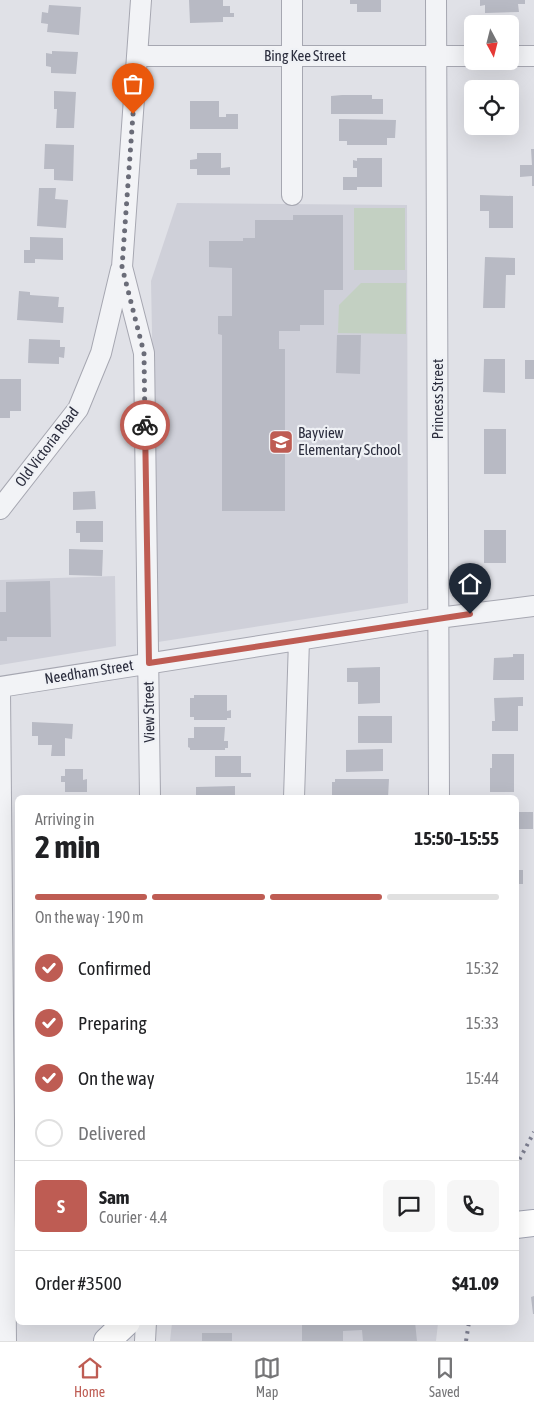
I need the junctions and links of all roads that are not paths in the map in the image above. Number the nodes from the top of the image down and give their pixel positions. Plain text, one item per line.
1 (141, 0) edge
2 (292, 0) edge
3 (436, 0) edge
4 (137, 56) junction
5 (292, 56) junction
6 (436, 56) junction
7 (464, 56) edge
8 (519, 56) edge
9 (534, 56) edge
10 (292, 195) dead end
11 (122, 267) junction
12 (0, 506) edge
13 (534, 606) edge
14 (438, 618) junction
15 (299, 640) junction
16 (149, 663) junction
17 (0, 687) edge
18 (0, 691) edge
19 (150, 795) edge
20 (294, 795) edge
21 (439, 795) edge
22 (534, 1222) edge
23 (519, 1224) edge
24 (124, 1325) edge
25 (146, 1325) edge
26 (6, 1341) edge
27 (108, 1341) edge
28 (145, 1341) edge

1 - 4 street, View Street
2 - 5 street
3 - 6 street, Princess Street
4 - 5 street, Bing Kee Street
4 - 11 street, View Street
5 - 6 street, Bing Kee Street
5 - 10 street
6 - 7 street, Bing Kee Street
6 - 14 street, Princess Street
8 - 9 street
11 - 12 street, Old Victoria Road
11 - 16 street, View Street
13 - 14 street, Needham Street
14 - 15 street, Needham Street
14 - 21 street, Princess Street
15 - 16 street, Needham Street
15 - 20 street
16 - 17 street, Needham Street
16 - 19 street, View Street
18 - 26 street
22 - 23 main road
24 - 27 main road
25 - 28 street

